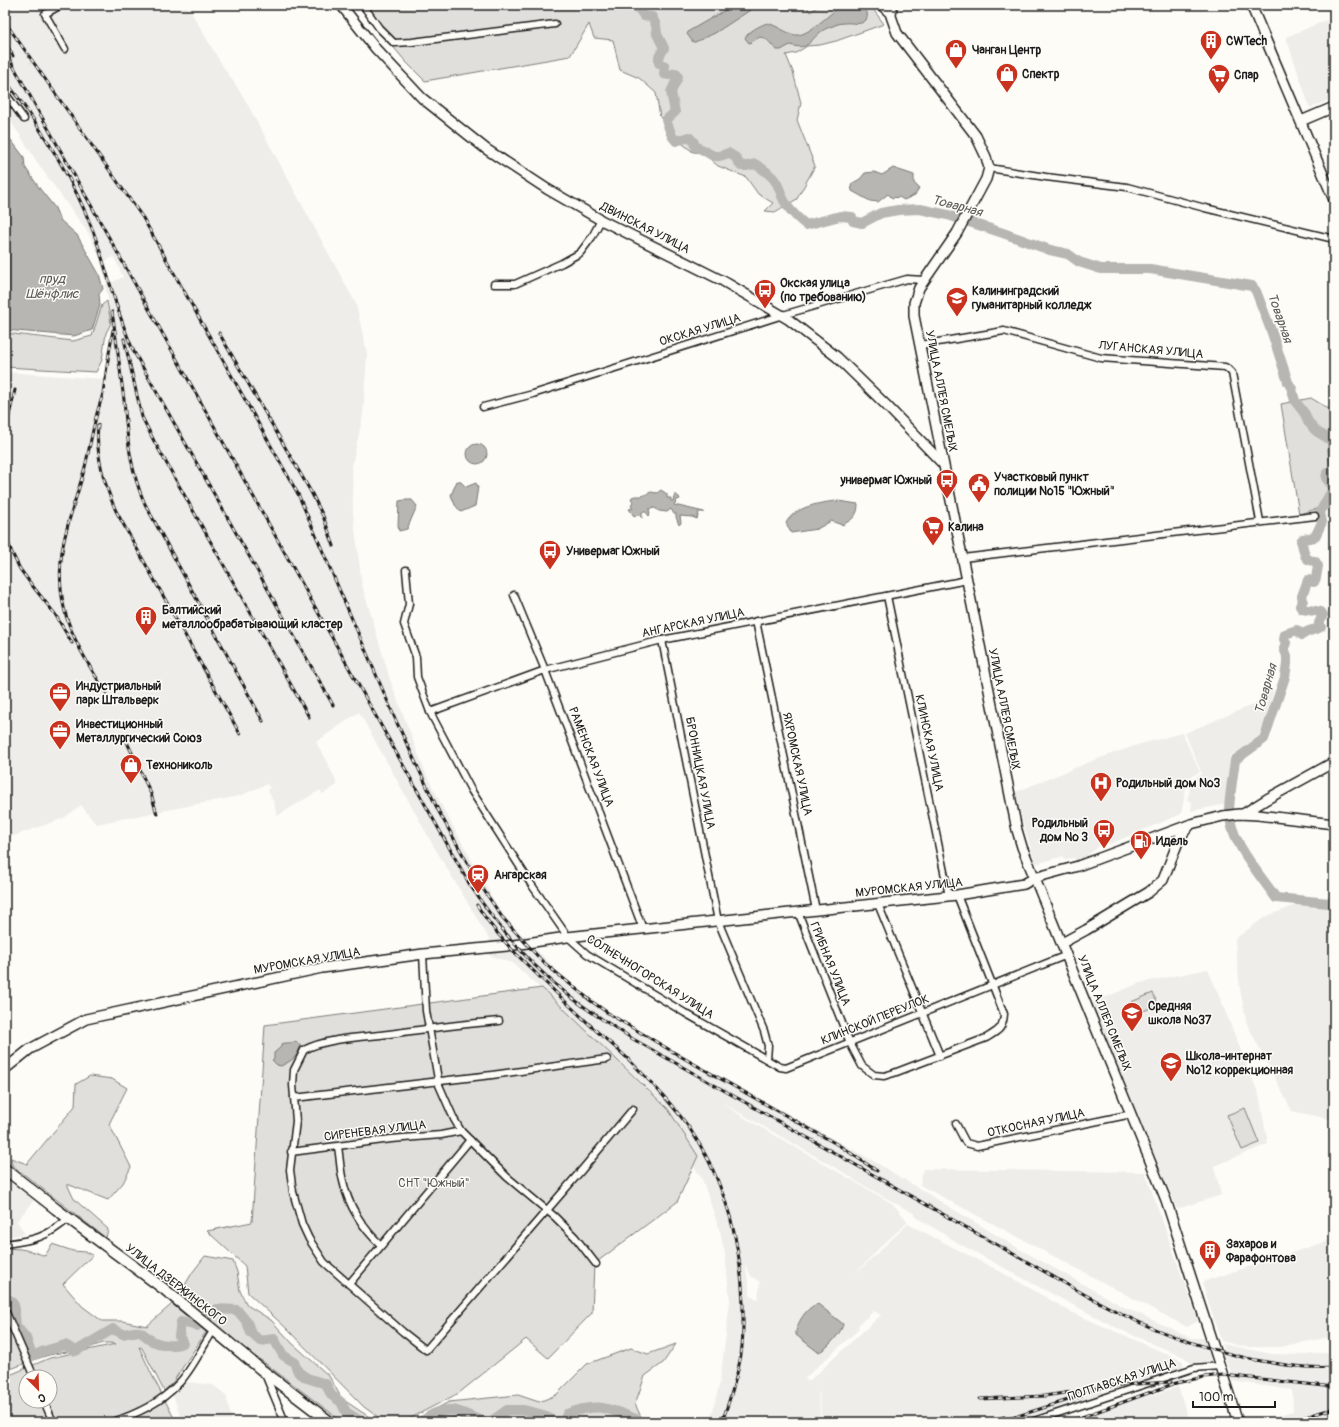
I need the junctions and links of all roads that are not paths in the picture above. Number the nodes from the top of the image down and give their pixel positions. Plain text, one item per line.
1 (61, 5) edge
2 (341, 5) edge
3 (364, 5) edge
4 (879, 5) edge
5 (892, 5) edge
6 (1251, 5) edge
7 (891, 16) junction
8 (555, 24) dead end
9 (65, 49) dead end
10 (5, 93) edge
11 (1334, 107) edge
12 (24, 119) dead end
13 (1301, 121) junction
14 (989, 168) junction
15 (1334, 200) edge
16 (600, 220) junction
17 (1334, 238) edge
18 (924, 280) junction
19 (494, 284) dead end
20 (783, 316) junction
21 (920, 345) junction
22 (483, 406) dead end
23 (944, 465) junction
24 (1314, 516) dead end
25 (1260, 522) junction
26 (963, 558) junction
27 (406, 570) dead end
28 (967, 580) junction
29 (514, 595) dead end
30 (887, 596) junction
31 (756, 621) junction
32 (662, 640) junction
33 (545, 670) junction
34 (430, 712) junction
35 (1334, 762) edge
36 (1267, 799) junction
37 (1241, 814) junction
38 (1269, 816) junction
39 (1191, 824) junction
40 (1334, 824) edge
41 (1172, 831) junction
42 (1180, 837) junction
43 (1034, 878) junction
44 (954, 895) junction
45 (878, 904) junction
46 (816, 910) junction
47 (798, 912) junction
48 (718, 921) junction
49 (643, 929) junction
50 (568, 937) junction
51 (1062, 943) junction
52 (423, 954) junction
53 (1067, 955) junction
54 (992, 984) junction
55 (923, 1013) junction
56 (499, 1021) dead end
57 (429, 1028) junction
58 (850, 1043) junction
59 (940, 1056) junction
60 (607, 1059) dead end
61 (767, 1059) junction
62 (5, 1069) edge
63 (438, 1081) junction
64 (294, 1098) junction
65 (633, 1109) dead end
66 (1132, 1114) junction
67 (956, 1124) dead end
68 (461, 1130) junction
69 (470, 1140) junction
70 (338, 1146) junction
71 (291, 1152) junction
72 (5, 1169) edge
73 (547, 1210) junction
74 (69, 1218) junction
75 (5, 1244) edge
76 (381, 1245) junction
77 (596, 1264) dead end
78 (349, 1284) junction
79 (5, 1310) edge
80 (214, 1330) junction
81 (1220, 1366) junction
82 (31, 1369) edge
83 (263, 1371) junction
84 (47, 1409) edge
85 (53, 1422) edge
86 (112, 1422) edge
87 (285, 1422) edge
88 (330, 1422) edge
89 (1031, 1422) edge
90 (1238, 1422) edge

1 - 9 street
2 - 16 main road, ДВИНСКАЯ УЛИЦА
3 - 8 street
4 - 7 street
5 - 7 main road
6 - 13 main road
7 - 14 main road
10 - 12 street
11 - 13 main road
13 - 15 main road
14 - 17 street
14 - 18 main road, УЛИЦА АЛЛЕЯ СМЕЛЫХ
16 - 19 street
16 - 20 main road, ДВИНСКАЯ УЛИЦА
18 - 20 street, ОКСКАЯ УЛИЦА
18 - 21 main road, УЛИЦА АЛЛЕЯ СМЕЛЫХ
20 - 22 street, ОКСКАЯ УЛИЦА
20 - 23 main road, ДВИНСКАЯ УЛИЦА
21 - 23 main road, УЛИЦА АЛЛЕЯ СМЕЛЫХ
21 - 25 street, ЛУГАНСКАЯ УЛИЦА
23 - 26 main road, УЛИЦА АЛЛЕЯ СМЕЛЫХ
24 - 25 street
25 - 26 street
26 - 28 main road, УЛИЦА АЛЛЕЯ СМЕЛЫХ
27 - 34 street, СОЛНЕЧНОГОРСКАЯ УЛИЦА
28 - 30 street, АНГАРСКАЯ УЛИЦА
28 - 43 main road, УЛИЦА АЛЛЕЯ СМЕЛЫХ
29 - 33 street, РАМЕНСКАЯ УЛИЦА
30 - 31 street, АНГАРСКАЯ УЛИЦА
30 - 44 street, КЛИНСКАЯ УЛИЦА
31 - 32 street, АНГАРСКАЯ УЛИЦА
31 - 46 street, ЯХРОМСКАЯ УЛИЦА
32 - 33 street, АНГАРСКАЯ УЛИЦА
32 - 48 street, БРОННИЦКАЯ УЛИЦА
33 - 34 street, АНГАРСКАЯ УЛИЦА
33 - 49 street, РАМЕНСКАЯ УЛИЦА
34 - 50 street, СОЛНЕЧНОГОРСКАЯ УЛИЦА
35 - 36 main road
36 - 37 main road
36 - 38 main road
37 - 38 main road
37 - 39 main road, МУРОМСКАЯ УЛИЦА
38 - 40 main road
39 - 41 main road, МУРОМСКАЯ УЛИЦА
39 - 42 main road
41 - 42 main road
41 - 43 main road, МУРОМСКАЯ УЛИЦА
42 - 51 main road
43 - 44 main road, МУРОМСКАЯ УЛИЦА
43 - 51 main road, УЛИЦА АЛЛЕЯ СМЕЛЫХ
44 - 45 main road, МУРОМСКАЯ УЛИЦА
44 - 54 street
45 - 46 main road, МУРОМСКАЯ УЛИЦА
45 - 55 street
46 - 47 main road, МУРОМСКАЯ УЛИЦА
47 - 48 main road, МУРОМСКАЯ УЛИЦА
47 - 58 street, ГРИБНАЯ УЛИЦА
48 - 49 main road
48 - 61 street
49 - 50 main road, МУРОМСКАЯ УЛИЦА
50 - 52 main road, МУРОМСКАЯ УЛИЦА
50 - 61 street, СОЛНЕЧНОГОРСКАЯ УЛИЦА
51 - 53 main road, УЛИЦА АЛЛЕЯ СМЕЛЫХ
52 - 57 street
52 - 62 main road, МУРОМСКАЯ УЛИЦА
53 - 54 street, КЛИНСКОЙ ПЕРЕУЛОК
53 - 66 main road, УЛИЦА АЛЛЕЯ СМЕЛЫХ
54 - 55 street, КЛИНСКОЙ ПЕРЕУЛОК
54 - 59 street
55 - 58 street, КЛИНСКОЙ ПЕРЕУЛОК
55 - 59 street
56 - 57 street
57 - 63 street
57 - 64 street
58 - 59 street, ГРИБНАЯ УЛИЦА
58 - 61 street, КЛИНСКОЙ ПЕРЕУЛОК
60 - 63 street
63 - 64 street
63 - 68 street
64 - 71 street
65 - 73 street
66 - 67 street, ОТКОСНАЯ УЛИЦА
66 - 81 main road, УЛИЦА АЛЛЕЯ СМЕЛЫХ
68 - 69 street
68 - 70 street, СИРЕНЕВАЯ УЛИЦА
69 - 73 street
69 - 76 street
70 - 71 street, СИРЕНЕВАЯ УЛИЦА
70 - 76 street
71 - 78 street
72 - 74 main road, УЛИЦА ДЗЕРЖИНСКОГО
73 - 77 street
73 - 78 street
74 - 75 street
74 - 80 main road, УЛИЦА ДЗЕРЖИНСКОГО
76 - 78 street
79 - 82 street
80 - 83 main road, УЛИЦА ДЗЕРЖИНСКОГО
80 - 86 street
81 - 89 street, ПОЛТАВСКАЯ УЛИЦА
81 - 90 main road, УЛИЦА АЛЛЕЯ СМЕЛЫХ
83 - 87 street
83 - 88 main road, УЛИЦА ДЗЕРЖИНСКОГО
84 - 85 street

